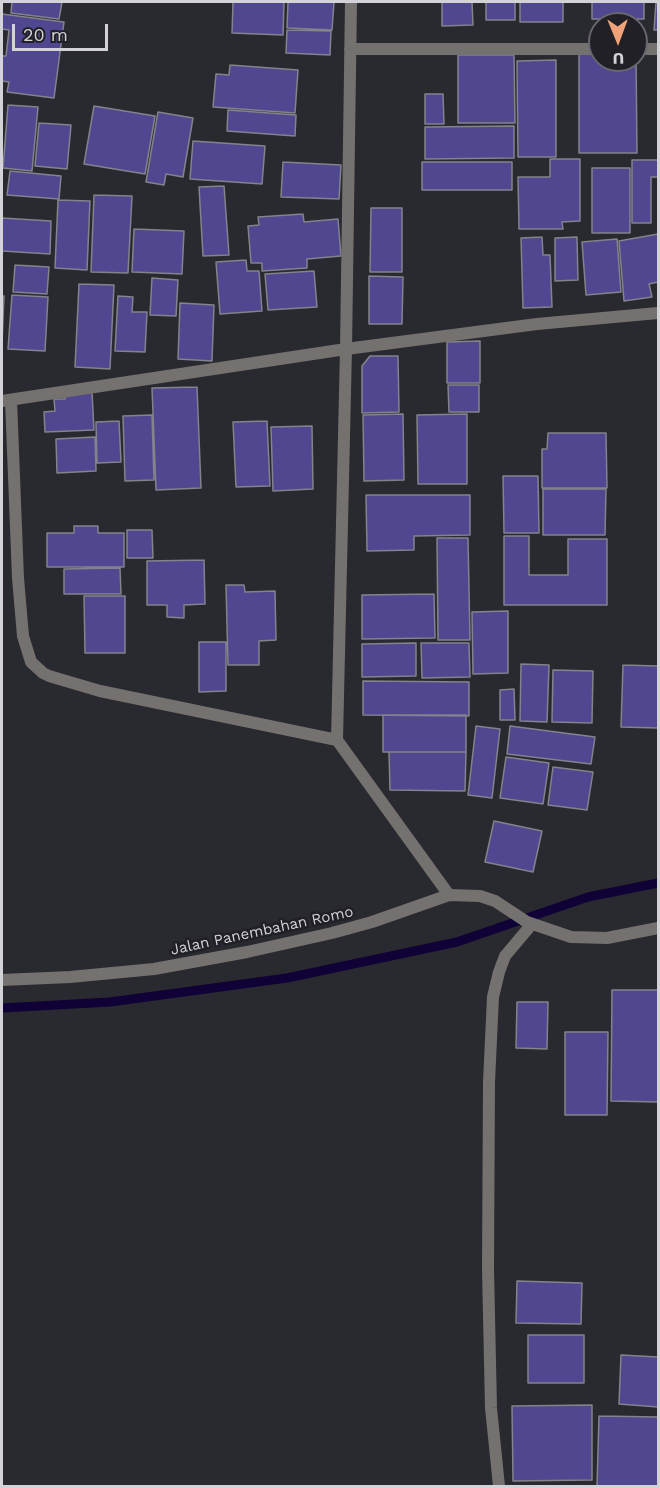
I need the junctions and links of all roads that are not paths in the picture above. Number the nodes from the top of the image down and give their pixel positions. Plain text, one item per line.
1 (351, 2) edge
2 (350, 49) junction
3 (588, 49) edge
4 (658, 313) edge
5 (346, 349) junction
6 (6, 400) edge
7 (337, 740) junction
8 (449, 895) junction
9 (530, 923) junction
10 (658, 928) edge
11 (2, 980) edge
12 (499, 1486) edge

1 - 2 street
2 - 3 street
2 - 5 street
4 - 5 street
5 - 6 street
5 - 7 street
6 - 7 street
7 - 8 street
8 - 9 street, Jalan Panembahan Romo
8 - 11 street, Jalan Panembahan Romo
9 - 10 street, Jalan Panembahan Romo
9 - 12 street

